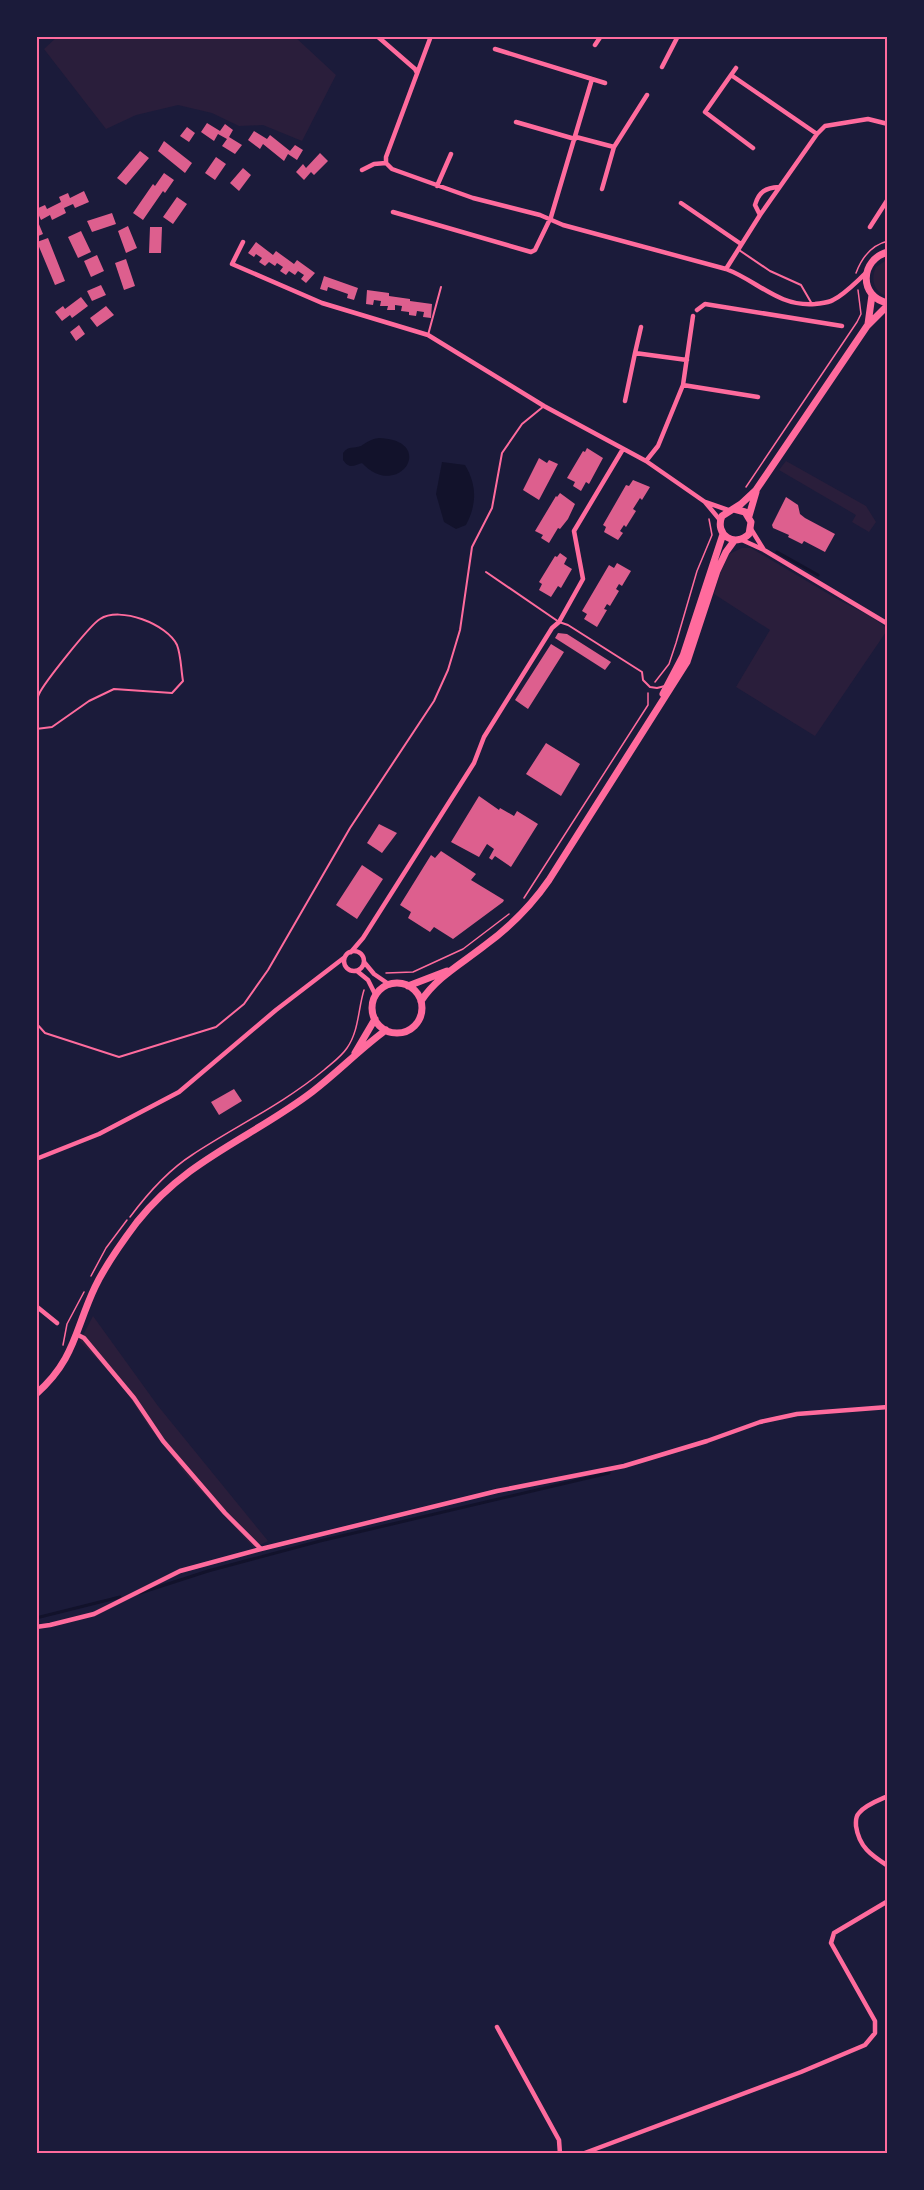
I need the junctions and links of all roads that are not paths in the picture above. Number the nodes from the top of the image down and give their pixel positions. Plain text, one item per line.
1 (377, 36) edge
2 (431, 36) edge
3 (601, 36) edge
4 (678, 36) edge
5 (595, 45) dead end
6 (495, 49) dead end
7 (662, 67) dead end
8 (736, 68) dead end
9 (417, 73) junction
10 (731, 75) junction
11 (592, 80) junction
12 (604, 83) dead end
13 (647, 95) dead end
14 (516, 122) dead end
15 (888, 124) edge
16 (817, 134) junction
17 (575, 138) junction
18 (614, 147) junction
19 (753, 148) dead end
20 (451, 154) dead end
21 (386, 163) junction
22 (362, 170) dead end
23 (437, 186) junction
24 (779, 188) junction
25 (602, 189) dead end
26 (888, 199) edge
27 (681, 203) dead end
28 (393, 212) dead end
29 (760, 215) junction
30 (549, 220) junction
31 (870, 227) dead end
32 (243, 242) dead end
33 (739, 247) junction
34 (888, 252) edge
35 (726, 269) junction
36 (866, 273) junction
37 (853, 284) junction
38 (441, 287) dead end
39 (870, 292) junction
40 (812, 304) junction
41 (888, 304) edge
42 (805, 305) junction
43 (697, 310) dead end
44 (693, 316) dead end
45 (802, 320) junction
46 (842, 326) dead end
47 (867, 326) junction
48 (641, 327) dead end
49 (428, 335) junction
50 (635, 353) junction
51 (687, 360) junction
52 (683, 385) junction
53 (758, 397) dead end
54 (626, 401) dead end
55 (544, 405) junction
56 (623, 449) junction
57 (646, 461) junction
58 (756, 490) junction
59 (705, 502) junction
60 (731, 510) junction
61 (749, 516) junction
62 (720, 520) junction
63 (751, 530) junction
64 (723, 534) junction
65 (738, 540) junction
66 (764, 549) junction
67 (486, 572) dead end
68 (560, 622) junction
69 (888, 624) edge
70 (671, 680) junction
71 (36, 708) edge
72 (648, 723) junction
73 (36, 729) edge
74 (363, 938) junction
75 (351, 952) junction
76 (360, 954) junction
77 (345, 957) junction
78 (364, 962) junction
79 (345, 966) junction
80 (328, 969) junction
81 (452, 969) junction
82 (357, 971) junction
83 (390, 985) junction
84 (408, 986) junction
85 (376, 996) junction
86 (421, 1001) junction
87 (375, 1019) junction
88 (36, 1023) edge
89 (386, 1030) junction
90 (352, 1058) junction
91 (36, 1159) edge
92 (36, 1306) edge
93 (57, 1323) dead end
94 (78, 1335) junction
95 (36, 1394) edge
96 (888, 1407) edge
97 (261, 1549) junction
98 (36, 1627) edge
99 (888, 1796) edge
100 (888, 1866) edge
101 (888, 1901) edge
102 (497, 2027) dead end
103 (560, 2154) edge
104 (582, 2154) edge

1 - 9 street
2 - 9 street
3 - 5 street
4 - 7 street
6 - 11 street
8 - 10 street
9 - 21 street
10 - 16 street
10 - 19 street
11 - 12 street
11 - 17 street
13 - 18 street
14 - 17 street
15 - 16 street
16 - 24 street
17 - 18 street
17 - 30 street
18 - 25 street
20 - 23 street
21 - 22 street
21 - 23 street
23 - 30 street
24 - 29 street
24 - 29 street
26 - 31 street
27 - 33 street
28 - 30 street
29 - 33 street
30 - 35 street
32 - 49 street
33 - 35 street
33 - 40 lane
34 - 36 main road
35 - 42 street
36 - 37 street
36 - 39 main road
37 - 39 street
37 - 40 street
38 - 49 lane
39 - 41 main road
39 - 47 main road
40 - 42 street
41 - 47 main road
42 - 45 street
43 - 45 street
44 - 51 street
45 - 46 street
47 - 58 main road
48 - 50 street
49 - 55 street
50 - 51 street
50 - 54 street
51 - 52 street
52 - 53 street
52 - 57 street
55 - 56 street
55 - 88 lane
56 - 57 street
56 - 68 street
57 - 59 street
58 - 60 main road
58 - 61 main road
59 - 60 street
59 - 62 street
60 - 61 main road
60 - 62 main road
61 - 63 main road
62 - 64 main road
63 - 65 main road
63 - 66 street
64 - 65 main road
64 - 70 main road
65 - 66 street
65 - 72 main road
66 - 69 street
67 - 68 lane
68 - 70 lane
68 - 74 street
70 - 72 main road
71 - 73 lane
72 - 81 main road
74 - 75 street
74 - 76 street
75 - 76 street
75 - 77 street
76 - 78 street
77 - 79 street
77 - 80 street
78 - 82 street
78 - 83 street
79 - 80 street
79 - 82 street
80 - 91 street
81 - 84 main road
81 - 86 main road
82 - 85 street
83 - 84 main road
83 - 85 main road
84 - 86 main road
85 - 87 main road
86 - 89 main road
87 - 89 main road
87 - 90 main road
89 - 90 main road
90 - 94 main road
92 - 93 street
94 - 95 main road
94 - 97 street
96 - 97 street
97 - 98 street
99 - 100 street
101 - 104 street
102 - 103 street

